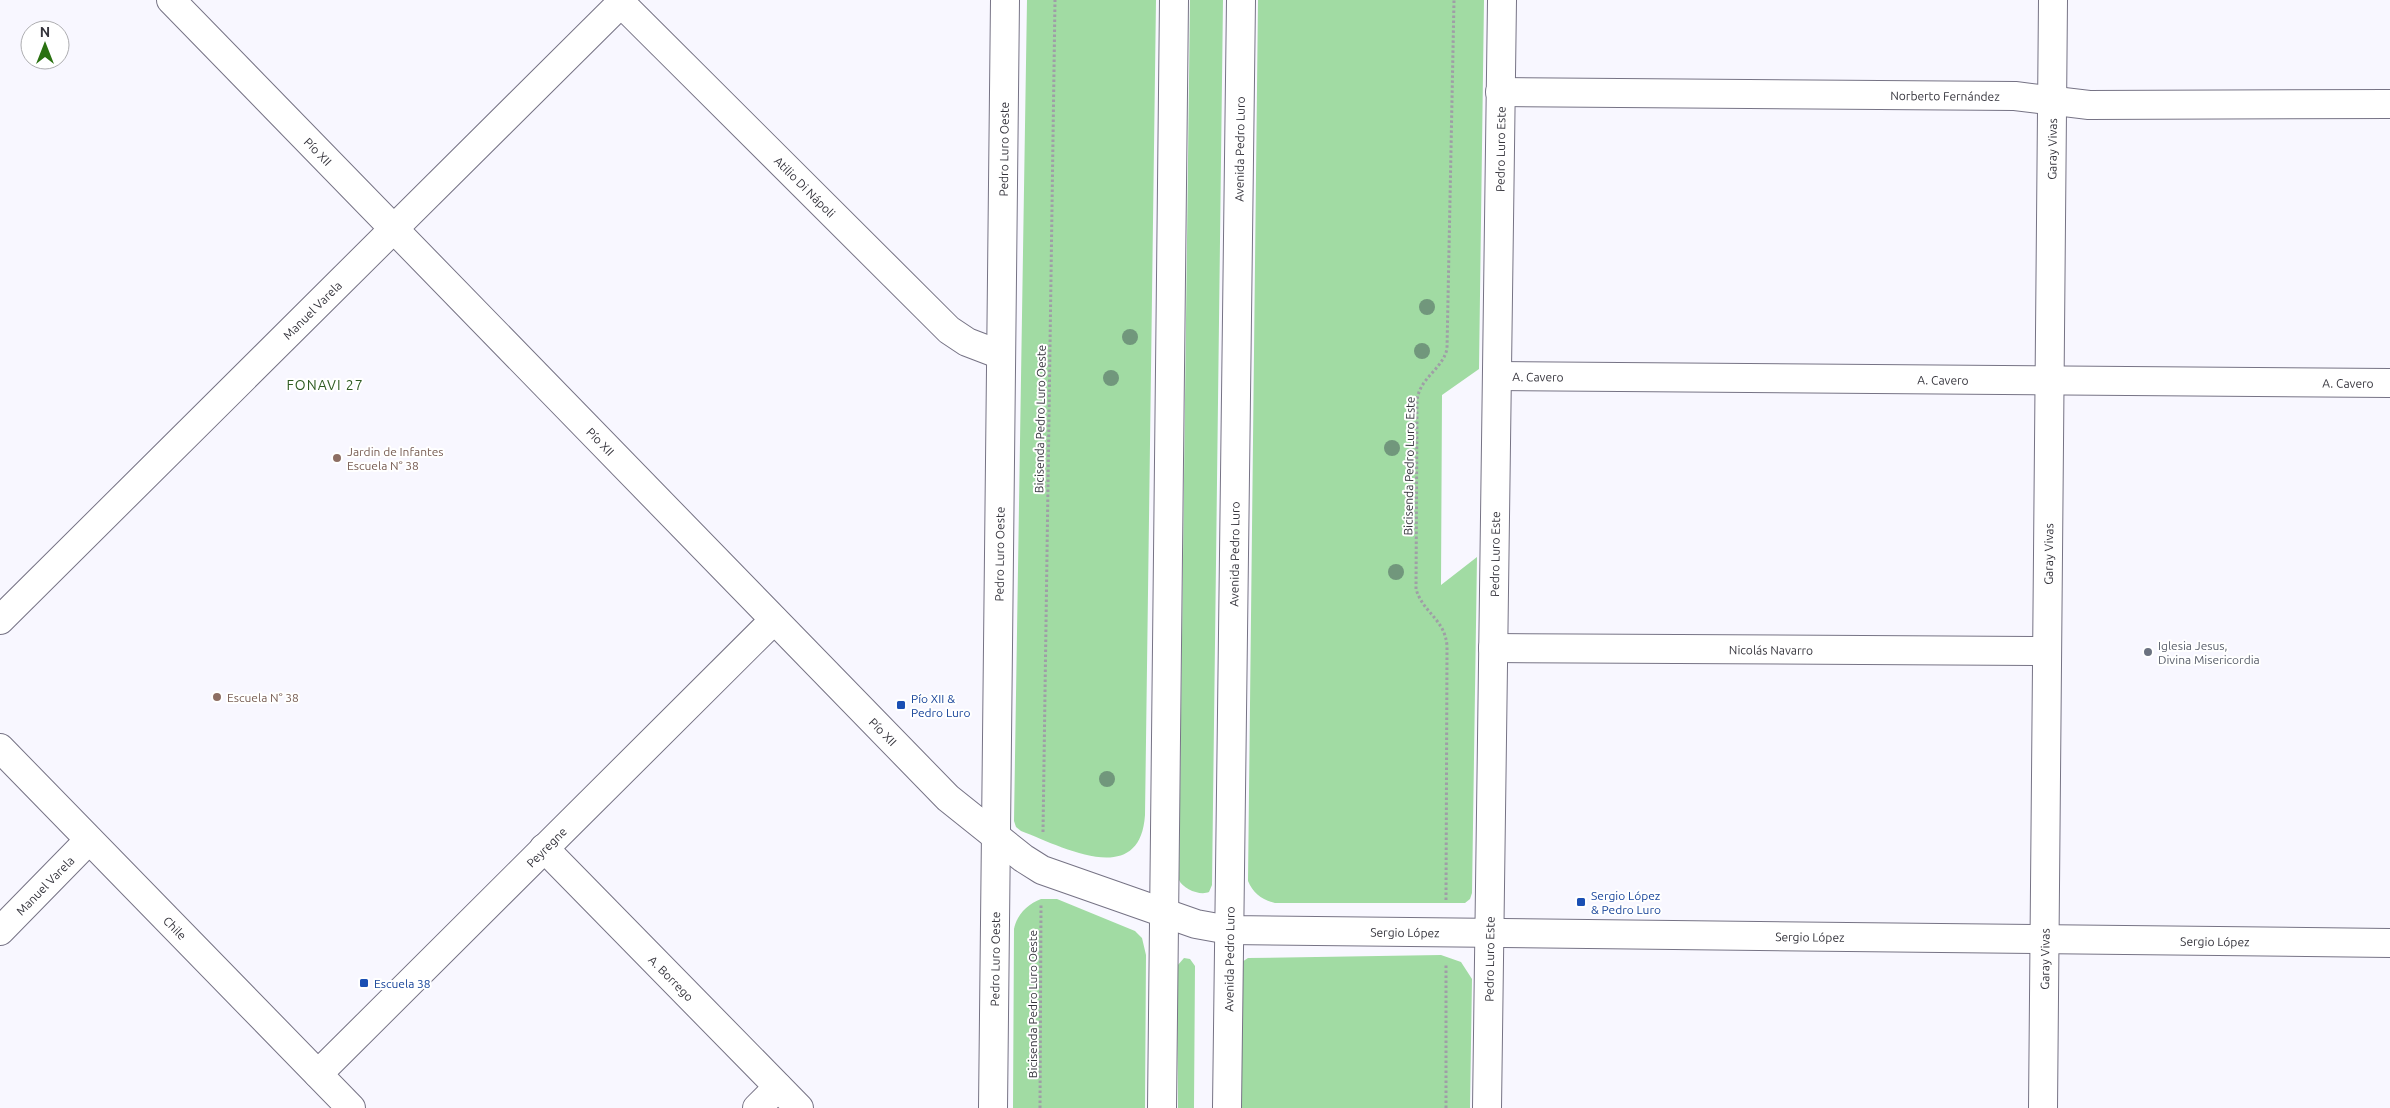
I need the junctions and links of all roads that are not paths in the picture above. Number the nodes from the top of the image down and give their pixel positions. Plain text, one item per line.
1 (171, 0) edge
2 (1005, 0) edge
3 (1174, 0) edge
4 (1240, 0) edge
5 (1502, 0) edge
6 (2053, 0) edge
7 (622, 1) edge
8 (1500, 92) junction
9 (2052, 100) junction
10 (2390, 104) edge
11 (394, 229) junction
12 (1001, 355) junction
13 (1497, 376) junction
14 (2050, 380) junction
15 (2390, 383) edge
16 (0, 620) edge
17 (774, 620) junction
18 (1493, 648) junction
19 (2047, 651) junction
20 (0, 748) edge
21 (996, 837) junction
22 (89, 840) junction
23 (544, 848) junction
24 (1042, 870) junction
25 (995, 905) junction
26 (1164, 913) junction
27 (1229, 930) junction
28 (0, 931) edge
29 (1490, 933) junction
30 (2044, 939) junction
31 (2390, 943) edge
32 (318, 1074) junction
33 (778, 1087) junction
34 (351, 1108) edge
35 (757, 1108) edge
36 (799, 1108) edge
37 (993, 1108) edge
38 (1162, 1108) edge
39 (1227, 1108) edge
40 (1487, 1108) edge
41 (2043, 1108) edge

1 - 11 street, Pío XII
2 - 12 street, Pedro Luro Oeste
3 - 26 street
4 - 27 street, Avenida Pedro Luro
5 - 8 street, Pedro Luro Este
6 - 9 street, Garay Vivas
7 - 11 street, Manuel Varela
7 - 12 street, Atilio Di Nápoli
8 - 9 street, Norberto Fernández
8 - 13 street, Pedro Luro Este
9 - 10 street, Norberto Fernández
9 - 14 street, Garay Vivas
11 - 16 street, Manuel Varela
11 - 17 street, Pío XII
12 - 21 street, Pedro Luro Oeste
13 - 14 street, A. Cavero
13 - 18 street, Pedro Luro Este
14 - 15 street, A. Cavero
14 - 19 street, Garay Vivas
17 - 21 street, Pío XII
17 - 23 street, Peyregne
18 - 19 street, Nicolás Navarro
18 - 29 street, Pedro Luro Este
19 - 30 street, Garay Vivas
20 - 22 street, Chile
21 - 24 street, Pío XII
21 - 25 street, Pedro Luro Oeste
22 - 28 street, Manuel Varela
22 - 32 street, Chile
23 - 32 street, Peyregne
23 - 33 street, A. Borrego
24 - 25 street
24 - 26 street, Pío XII
25 - 37 street, Pedro Luro Oeste
26 - 27 street, Pío XII
26 - 38 street
27 - 29 street, Sergio López
27 - 39 street, Avenida Pedro Luro
29 - 30 street, Sergio López
29 - 40 street, Pedro Luro Este
30 - 31 street, Sergio López
30 - 41 street, Garay Vivas
32 - 34 street, Chile
33 - 35 street
33 - 36 street, A. Borrego

